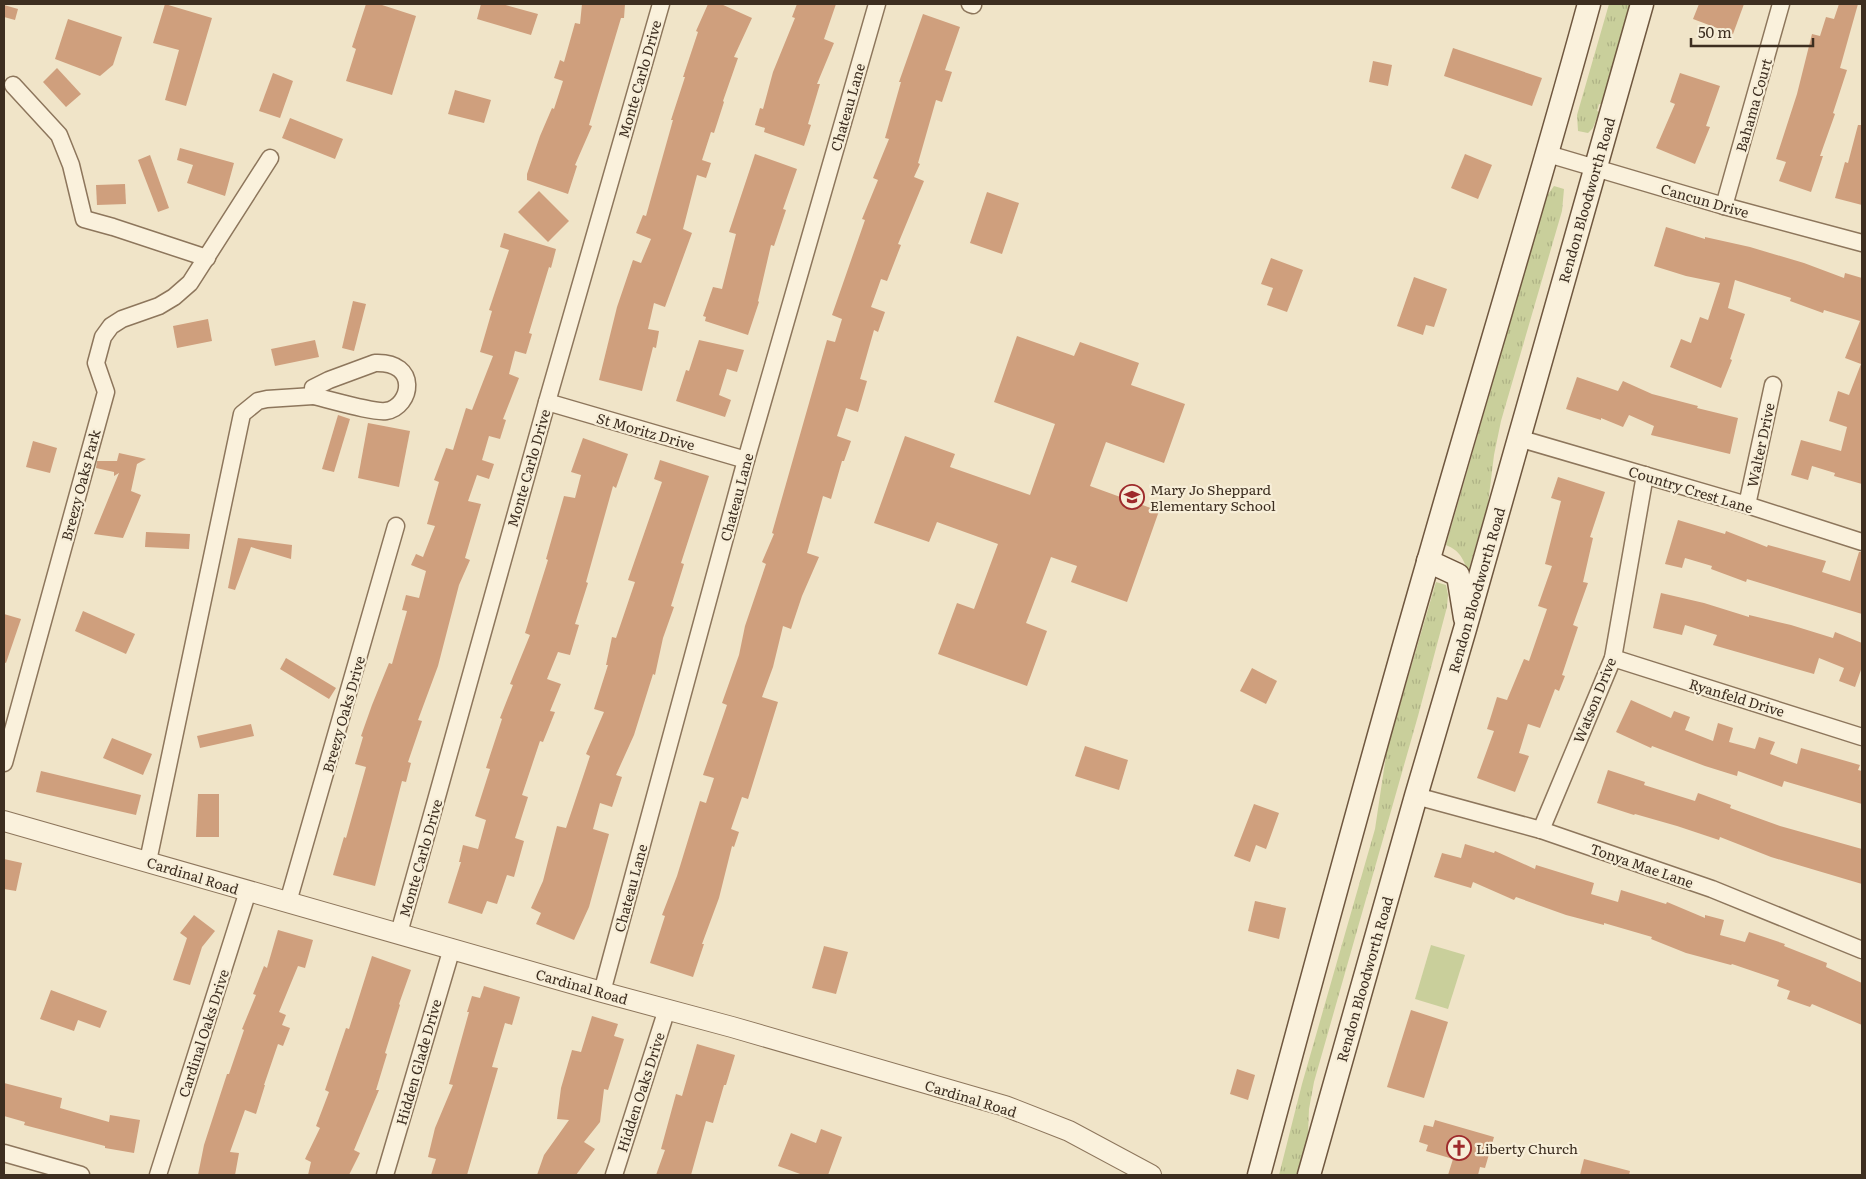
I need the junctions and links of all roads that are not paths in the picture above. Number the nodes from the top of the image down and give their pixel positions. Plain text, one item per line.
1 (661, 4) edge
2 (876, 4) edge
3 (1589, 4) edge
4 (1642, 4) edge
5 (1781, 4) edge
6 (13, 85) dead end
7 (1548, 154) junction
8 (270, 158) dead end
9 (1596, 169) junction
10 (1724, 206) junction
11 (1862, 243) edge
12 (207, 258) junction
13 (1773, 385) dead end
14 (313, 396) junction
15 (547, 402) junction
16 (1518, 438) junction
17 (746, 460) junction
18 (1645, 475) junction
19 (1747, 505) junction
20 (396, 526) dead end
21 (1862, 542) edge
22 (1428, 561) junction
23 (1465, 629) junction
24 (1612, 658) junction
25 (1862, 737) edge
26 (4, 763) edge
27 (1416, 796) junction
28 (4, 821) edge
29 (1541, 830) junction
30 (148, 861) junction
31 (248, 891) junction
32 (288, 902) junction
33 (399, 933) junction
34 (452, 948) junction
35 (1862, 950) edge
36 (602, 992) junction
37 (667, 1009) junction
38 (4, 1153) edge
39 (80, 1175) edge
40 (158, 1175) edge
41 (385, 1175) edge
42 (614, 1175) edge
43 (1151, 1175) edge
44 (1259, 1175) edge
45 (1309, 1175) edge

1 - 15 street, Monte Carlo Drive
2 - 17 street, Chateau Lane
3 - 7 main road
4 - 9 main road, Rendon Bloodworth Road
5 - 10 street, Bahama Court
6 - 12 street
7 - 9 street, Cancun Drive
7 - 22 main road
8 - 12 street, Breezy Oaks Park
9 - 10 street, Cancun Drive
9 - 16 main road, Rendon Bloodworth Road
10 - 11 street, Cancun Drive
12 - 26 street, Breezy Oaks Park
13 - 19 street, Walter Drive
14 - 14 street
14 - 30 street
15 - 17 street, St Moritz Drive
15 - 33 street, Monte Carlo Drive
16 - 18 street, Country Crest Lane
16 - 23 main road, Rendon Bloodworth Road
17 - 36 street, Chateau Lane
18 - 19 street, Country Crest Lane
18 - 24 street, Watson Drive
19 - 21 street, Country Crest Lane
20 - 32 street, Breezy Oaks Drive
22 - 23 main road
22 - 44 main road
23 - 27 main road, Rendon Bloodworth Road
24 - 25 street, Ryanfeld Drive
24 - 29 street, Watson Drive
27 - 29 street, Tonya Mae Lane
27 - 45 main road, Rendon Bloodworth Road
28 - 30 street, Cardinal Road
29 - 35 street, Tonya Mae Lane
30 - 31 street, Cardinal Road
31 - 32 street, Cardinal Road
31 - 40 street, Cardinal Oaks Drive
32 - 33 street, Cardinal Road
33 - 34 street, Cardinal Road
34 - 36 street, Cardinal Road
34 - 41 street, Hidden Glade Drive
36 - 37 street, Cardinal Road
37 - 42 street, Hidden Oaks Drive
37 - 43 street, Cardinal Road
38 - 39 street

